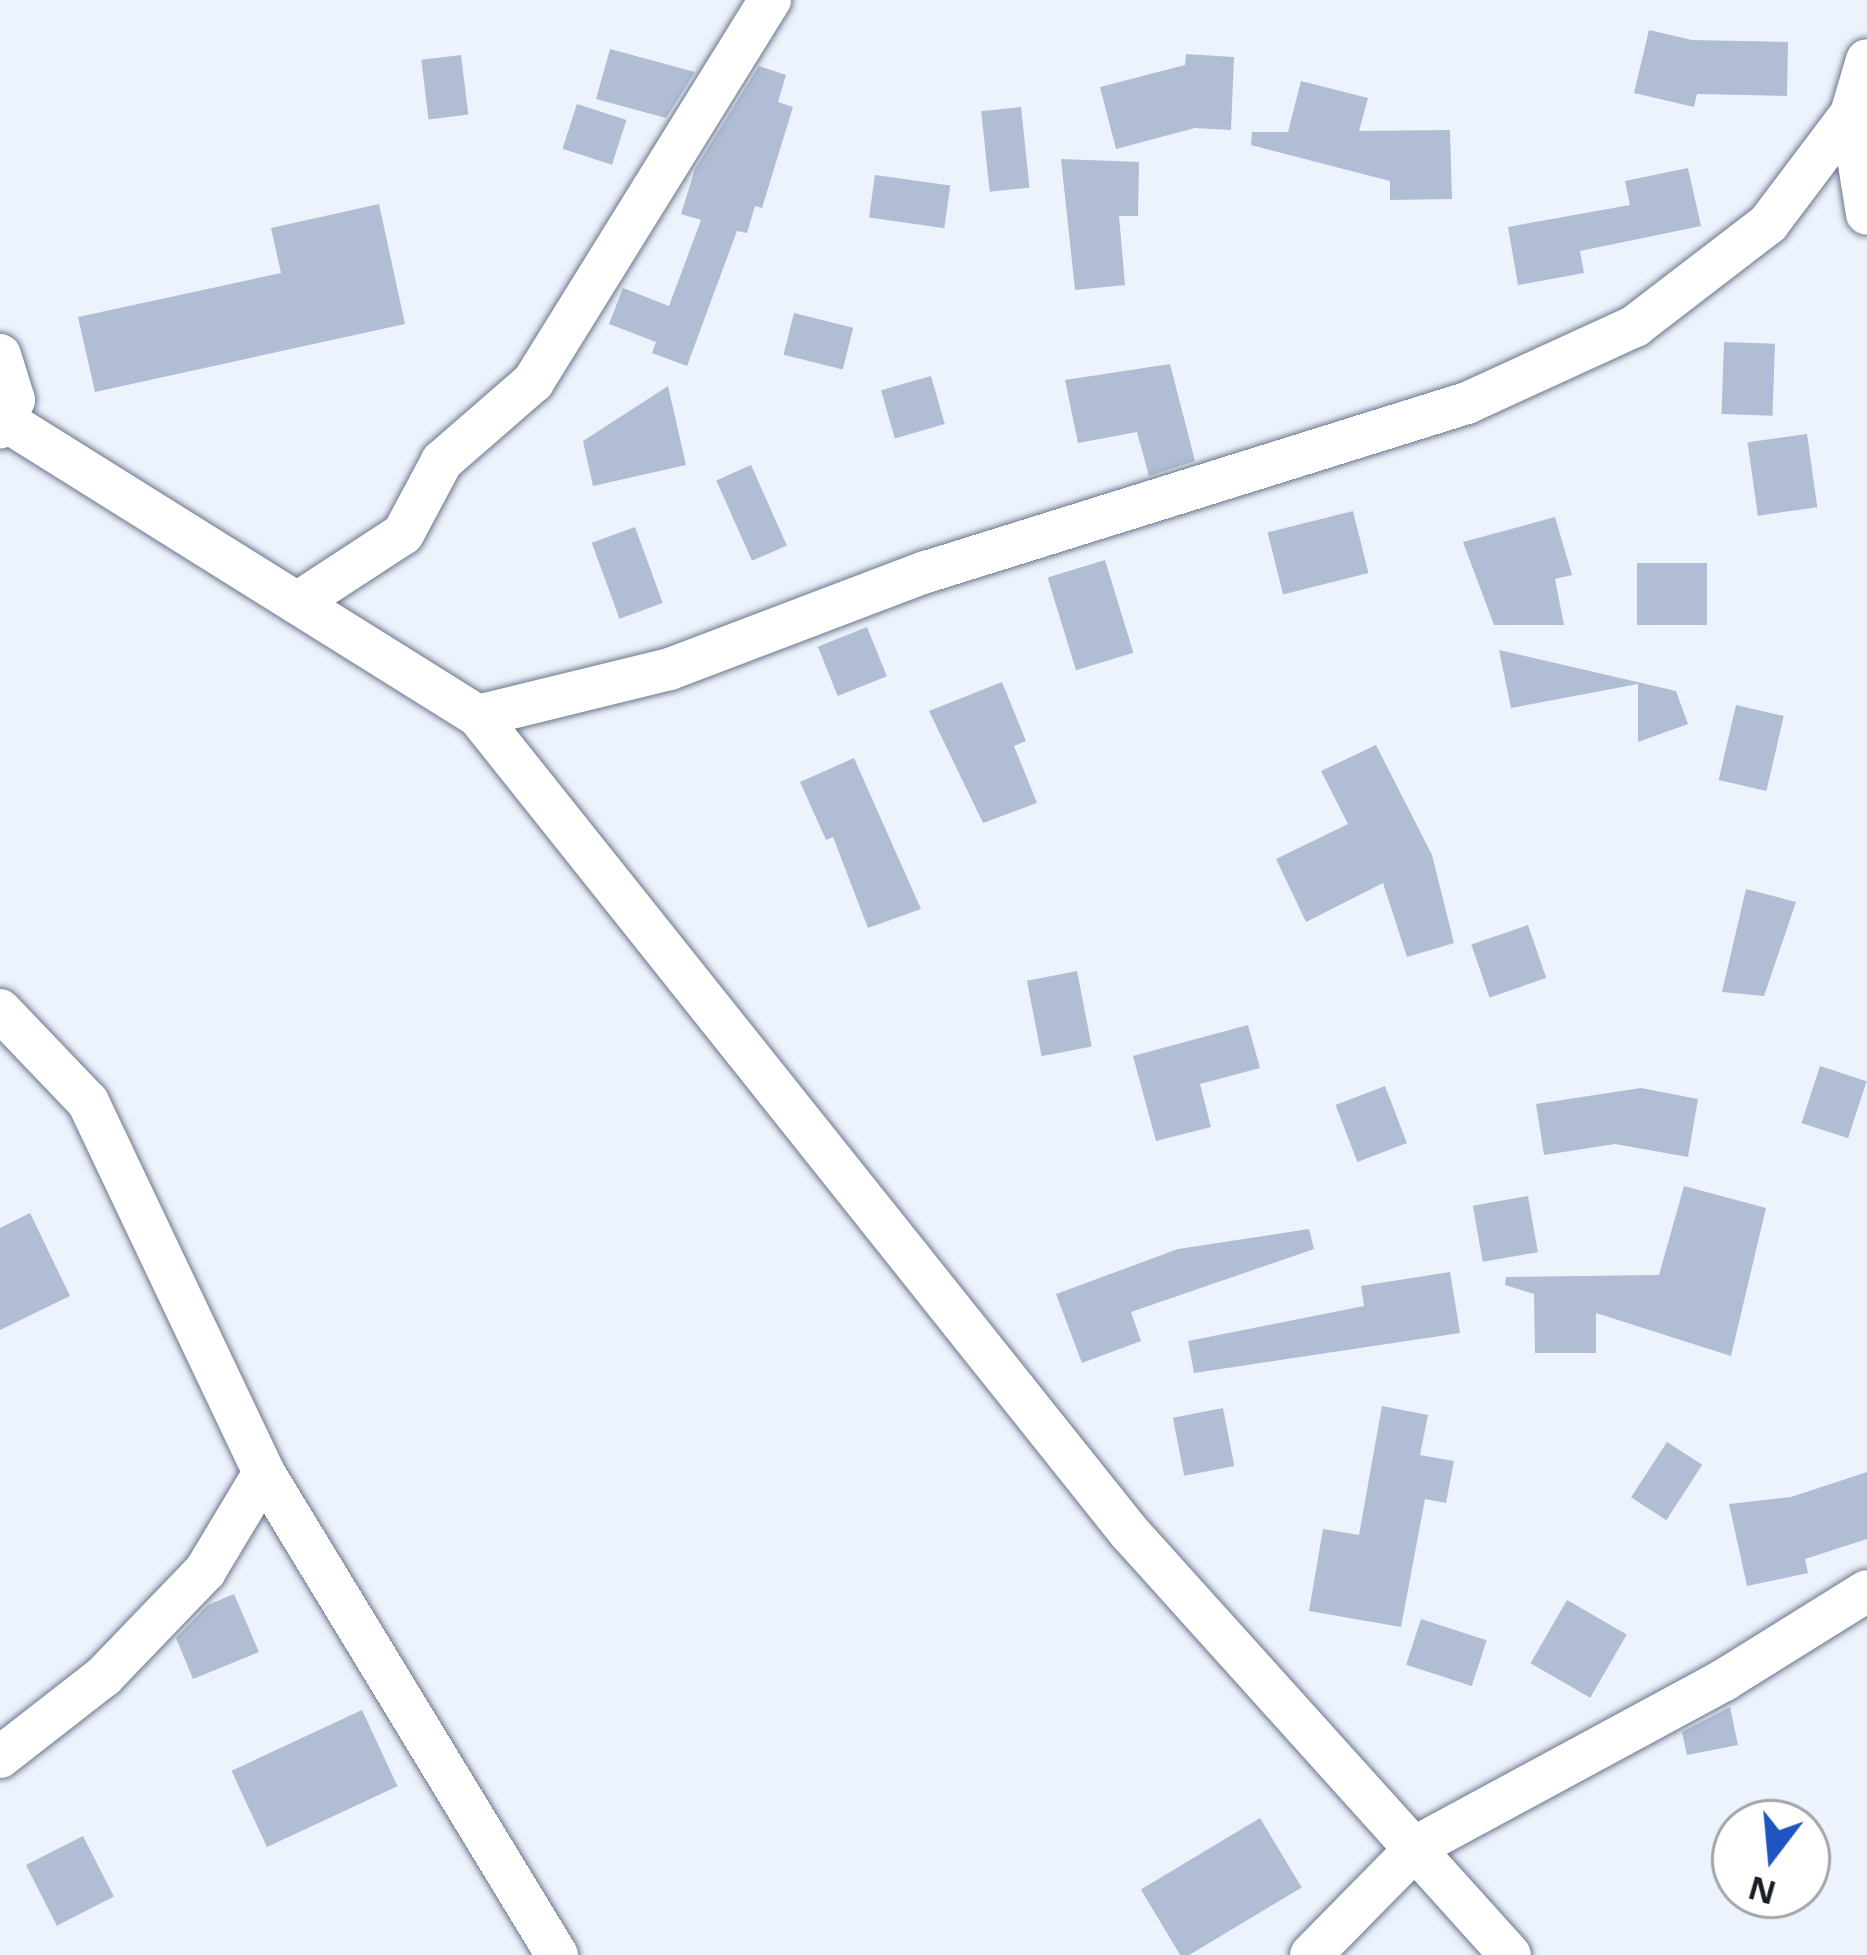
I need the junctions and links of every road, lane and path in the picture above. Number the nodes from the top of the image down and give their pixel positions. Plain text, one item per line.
1 (770, 0) edge
2 (1867, 61) edge
3 (1851, 114) junction
4 (1867, 214) edge
5 (0, 355) edge
6 (3, 425) edge
7 (297, 603) junction
8 (478, 716) junction
9 (0, 1010) edge
10 (264, 1473) junction
11 (1867, 1591) edge
12 (0, 1757) edge
13 (1419, 1845) junction
14 (556, 1955) edge
15 (1311, 1955) edge
16 (1510, 1955) edge

1 - 7 street
2 - 3 street
3 - 4 street
3 - 8 street
5 - 6 street
6 - 7 street
7 - 8 street
8 - 13 street
9 - 10 street
10 - 12 street
10 - 14 street
11 - 13 street
13 - 15 street
13 - 16 street

